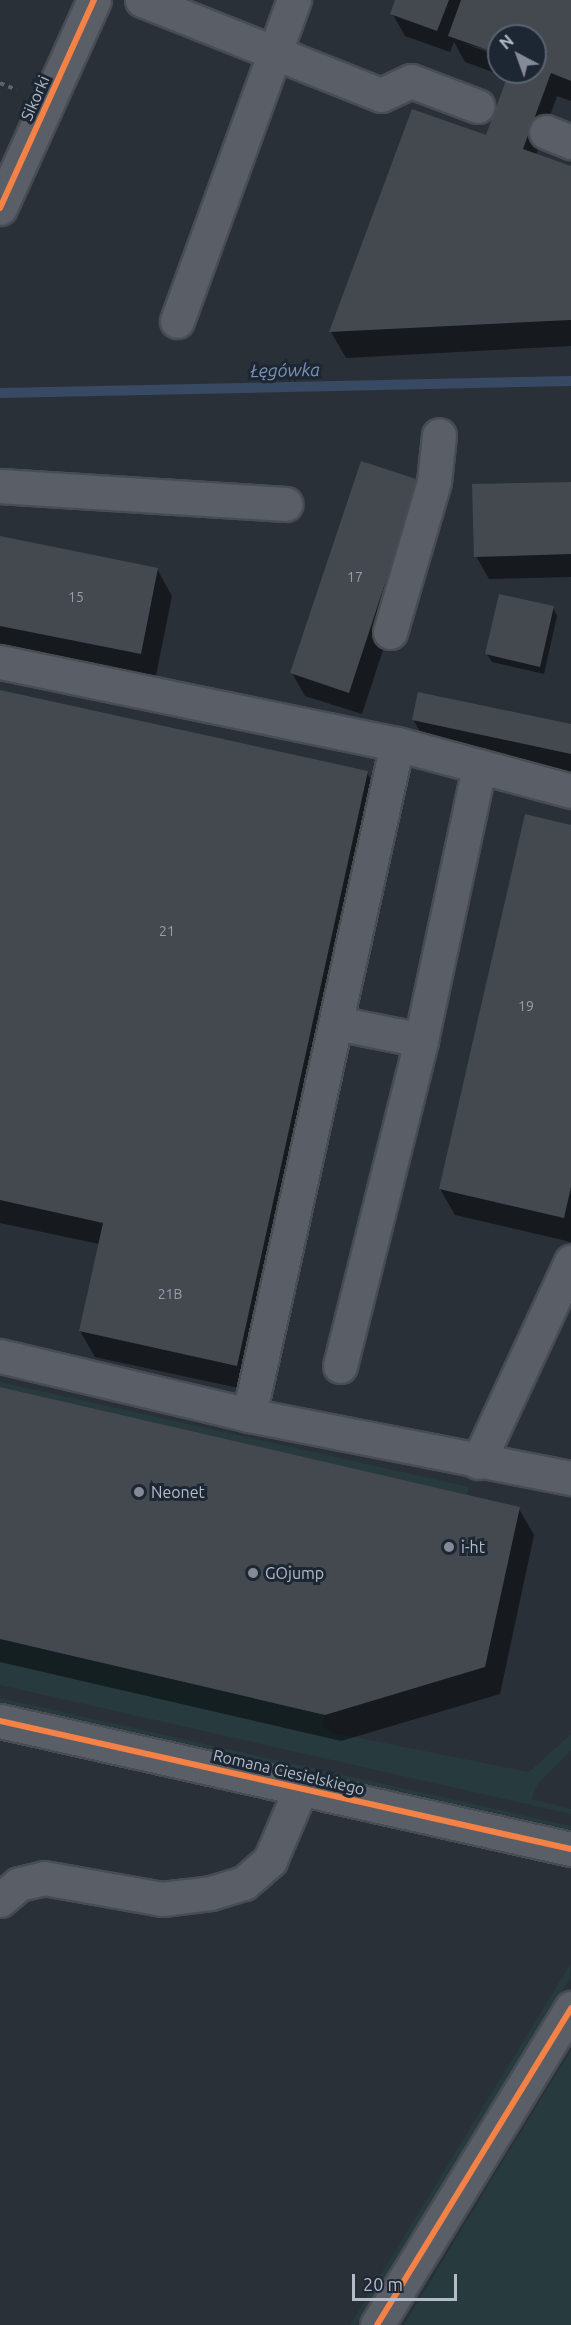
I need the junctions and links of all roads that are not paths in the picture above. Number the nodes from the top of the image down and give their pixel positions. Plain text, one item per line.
1 (94, 0) edge
2 (294, 0) edge
3 (154, 2) edge
4 (275, 53) junction
5 (477, 106) dead end
6 (12, 148) edge
7 (0, 208) edge
8 (177, 321) dead end
9 (439, 435) dead end
10 (0, 486) edge
11 (285, 504) dead end
12 (390, 632) dead end
13 (0, 662) edge
14 (397, 744) junction
15 (479, 766) junction
16 (571, 790) edge
17 (336, 1023) junction
18 (421, 1040) junction
19 (571, 1262) edge
20 (0, 1356) edge
21 (340, 1366) dead end
22 (249, 1415) junction
23 (478, 1462) junction
24 (571, 1478) edge
25 (0, 1721) edge
26 (301, 1788) junction
27 (571, 1849) edge
28 (0, 1900) edge
29 (571, 2008) edge
30 (377, 2325) edge

1 - 6 street, Sikorki
2 - 4 street
3 - 4 street
4 - 5 street
4 - 8 street
6 - 7 street, Sikorki
9 - 12 street
10 - 11 street
13 - 14 street
14 - 15 street
14 - 17 street
15 - 16 street
15 - 18 street
17 - 18 street
17 - 22 street
18 - 21 street
19 - 23 street
20 - 22 street
22 - 23 street
23 - 24 street
25 - 26 street, Romana Ciesielskiego
26 - 27 street, Romana Ciesielskiego
26 - 28 street
29 - 30 street

